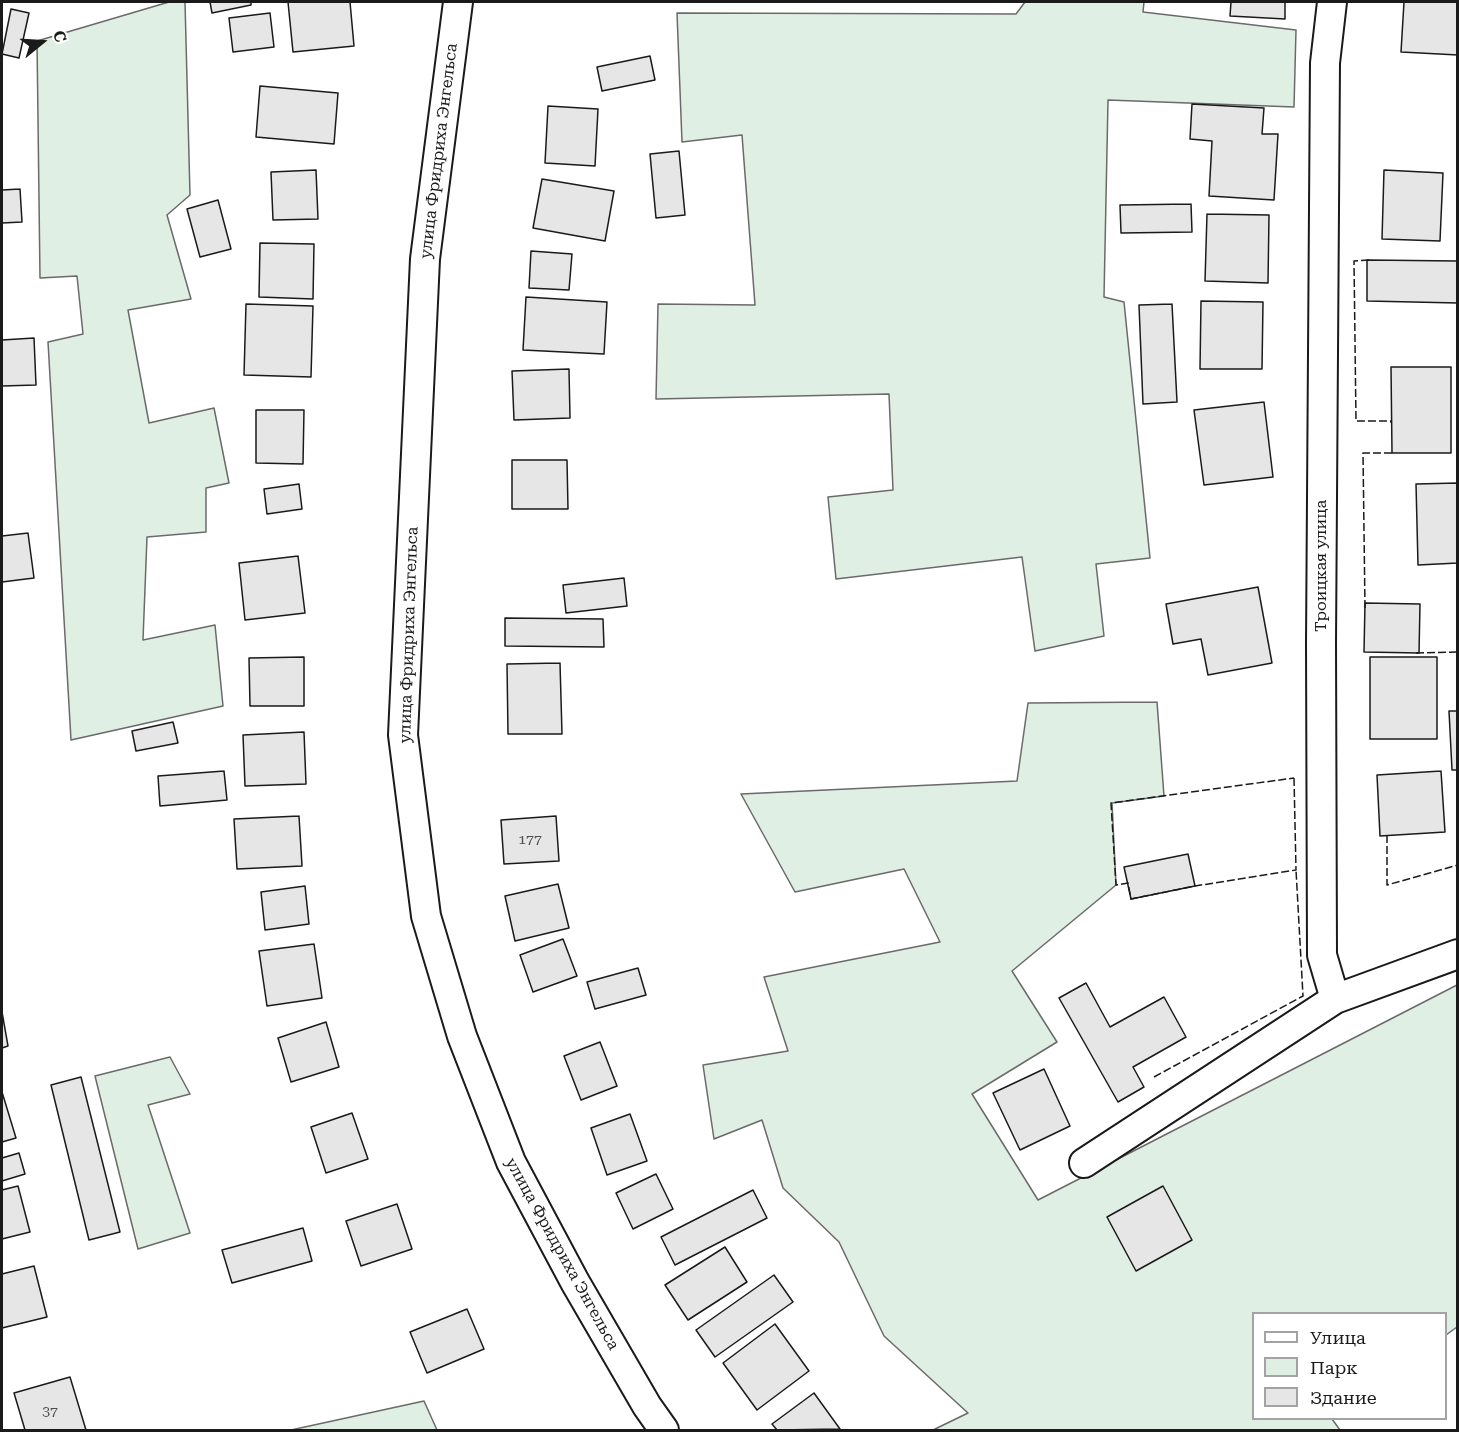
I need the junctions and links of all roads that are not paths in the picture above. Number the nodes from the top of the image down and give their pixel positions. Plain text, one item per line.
1 (458, 2) edge
2 (1332, 2) edge
3 (1458, 954) edge
4 (1335, 999) junction
5 (1084, 1163) dead end
6 (664, 1431) edge

1 - 6 street, улица Фридриха Энгельса
2 - 4 street, Троицкая улица
3 - 4 street
4 - 5 street

